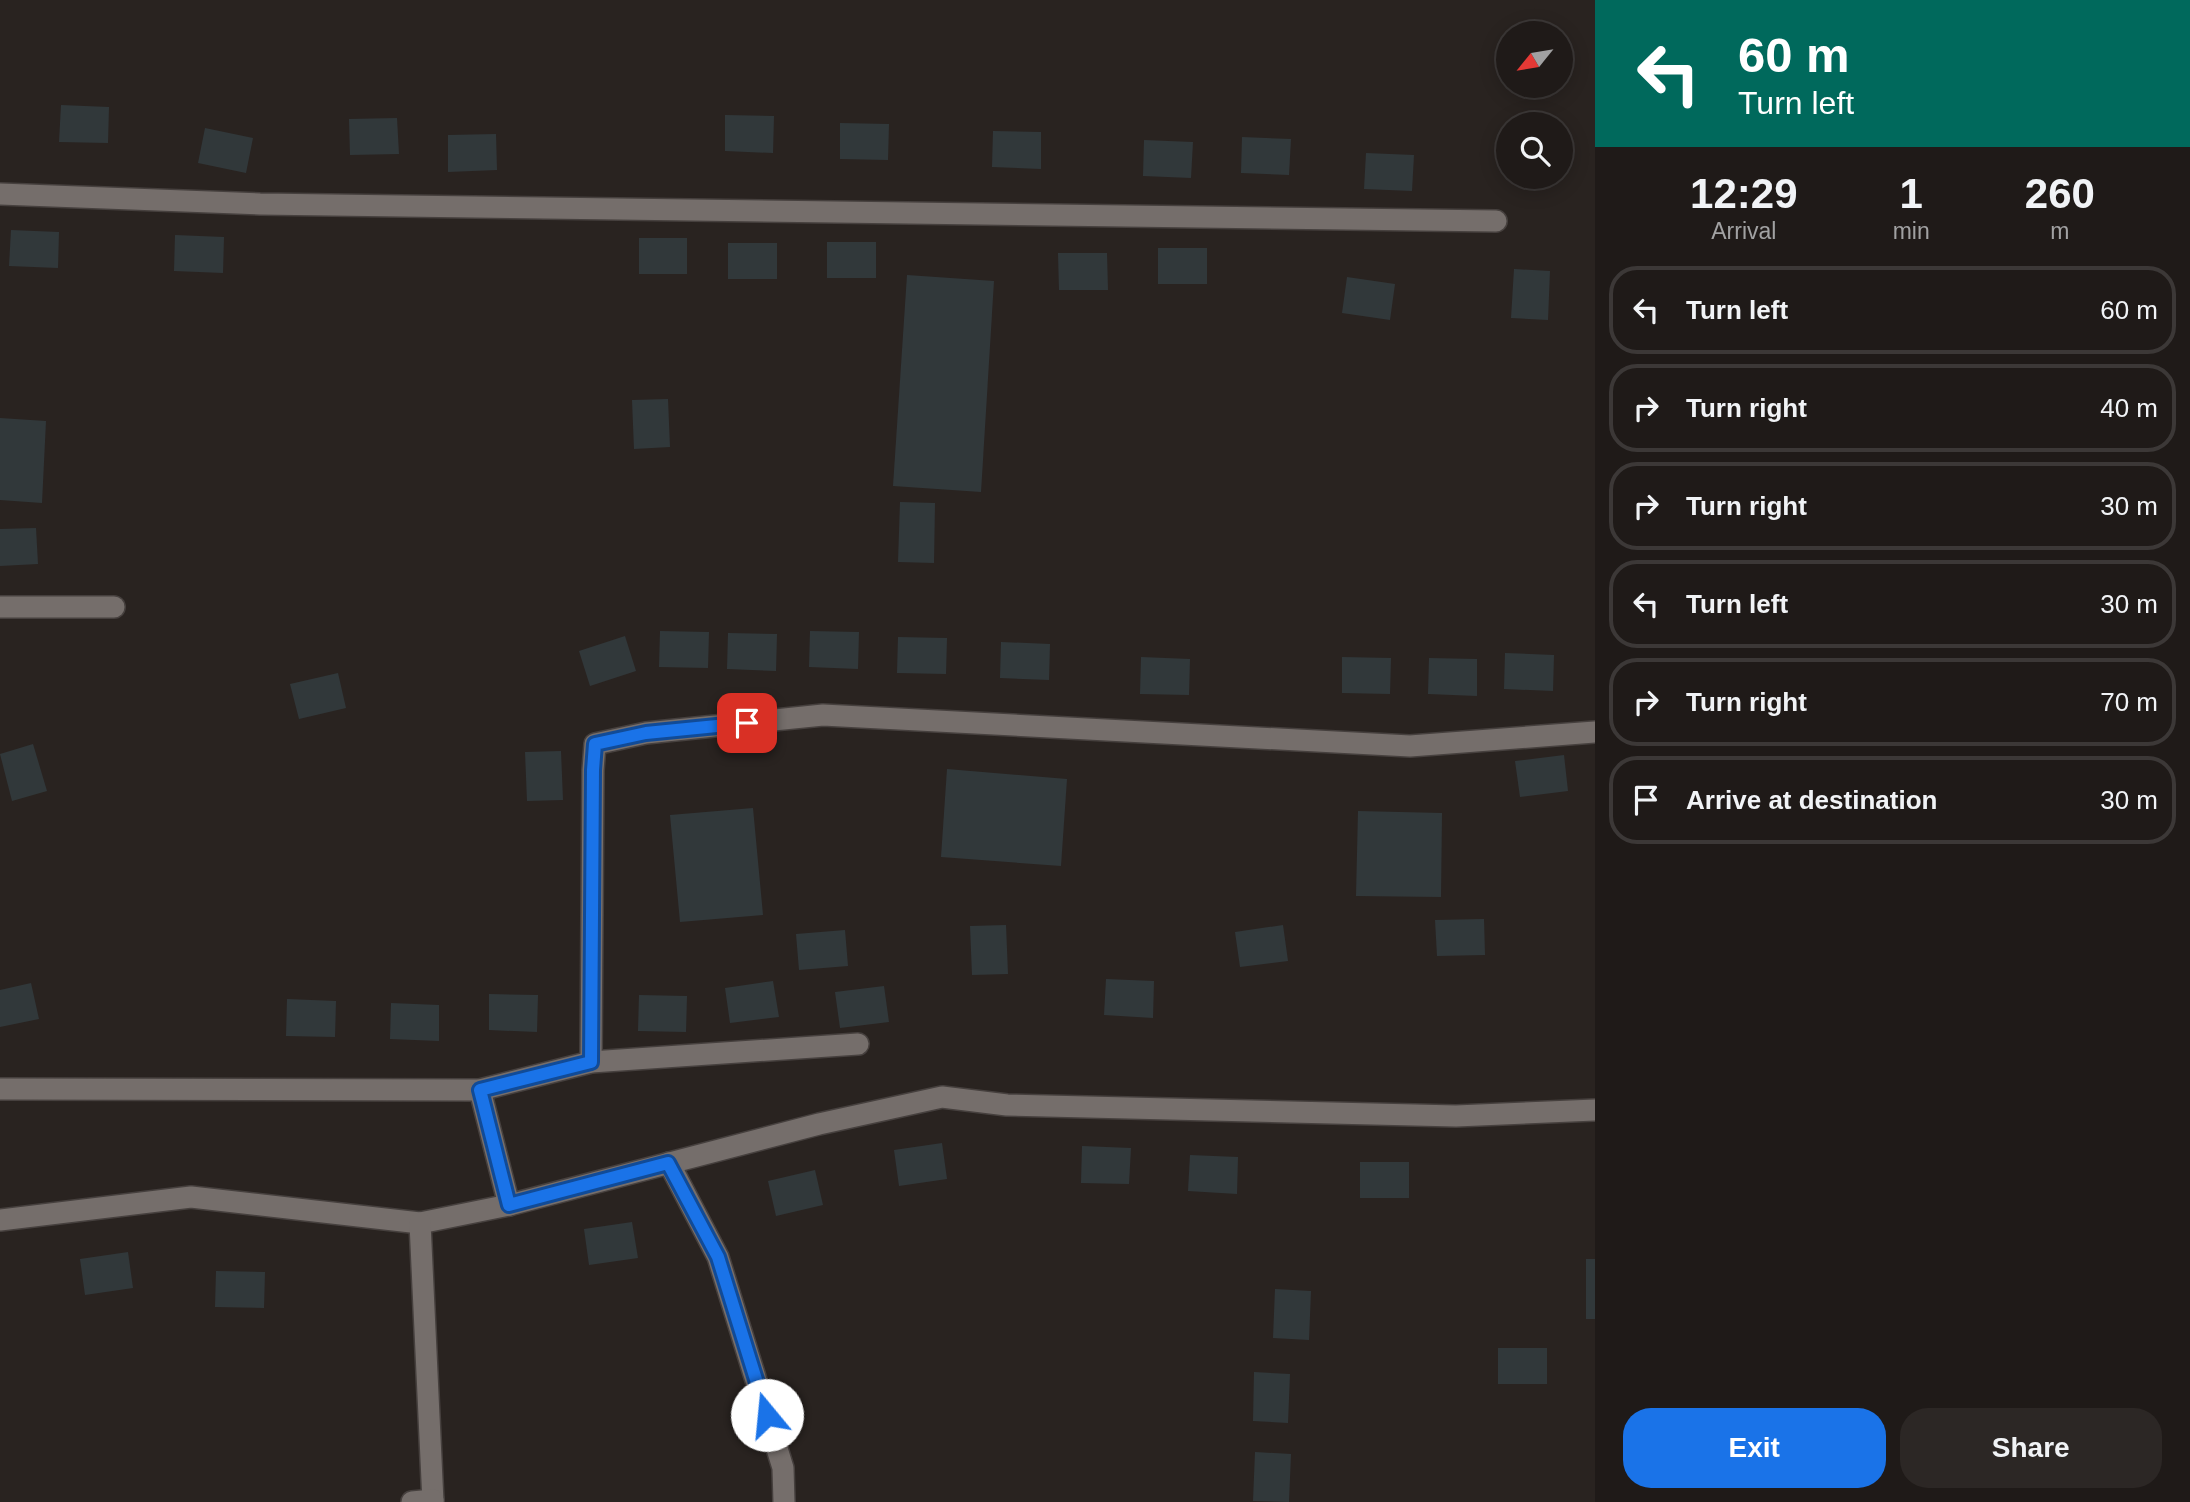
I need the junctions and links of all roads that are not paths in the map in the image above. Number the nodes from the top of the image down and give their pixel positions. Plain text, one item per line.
1 (0, 194) edge
2 (1496, 221) dead end
3 (0, 607) edge
4 (114, 607) dead end
5 (1595, 733) edge
6 (858, 1044) dead end
7 (591, 1062) junction
8 (0, 1089) edge
9 (480, 1090) junction
10 (1595, 1110) edge
11 (668, 1163) junction
12 (509, 1205) junction
13 (0, 1220) edge
14 (420, 1223) junction
15 (426, 1501) edge
16 (784, 1502) edge

1 - 2 street
3 - 4 street
5 - 7 street
6 - 7 street
7 - 9 street
8 - 9 street
9 - 12 street
10 - 11 street
11 - 12 street
11 - 16 street
12 - 14 street
13 - 14 street
14 - 15 street

